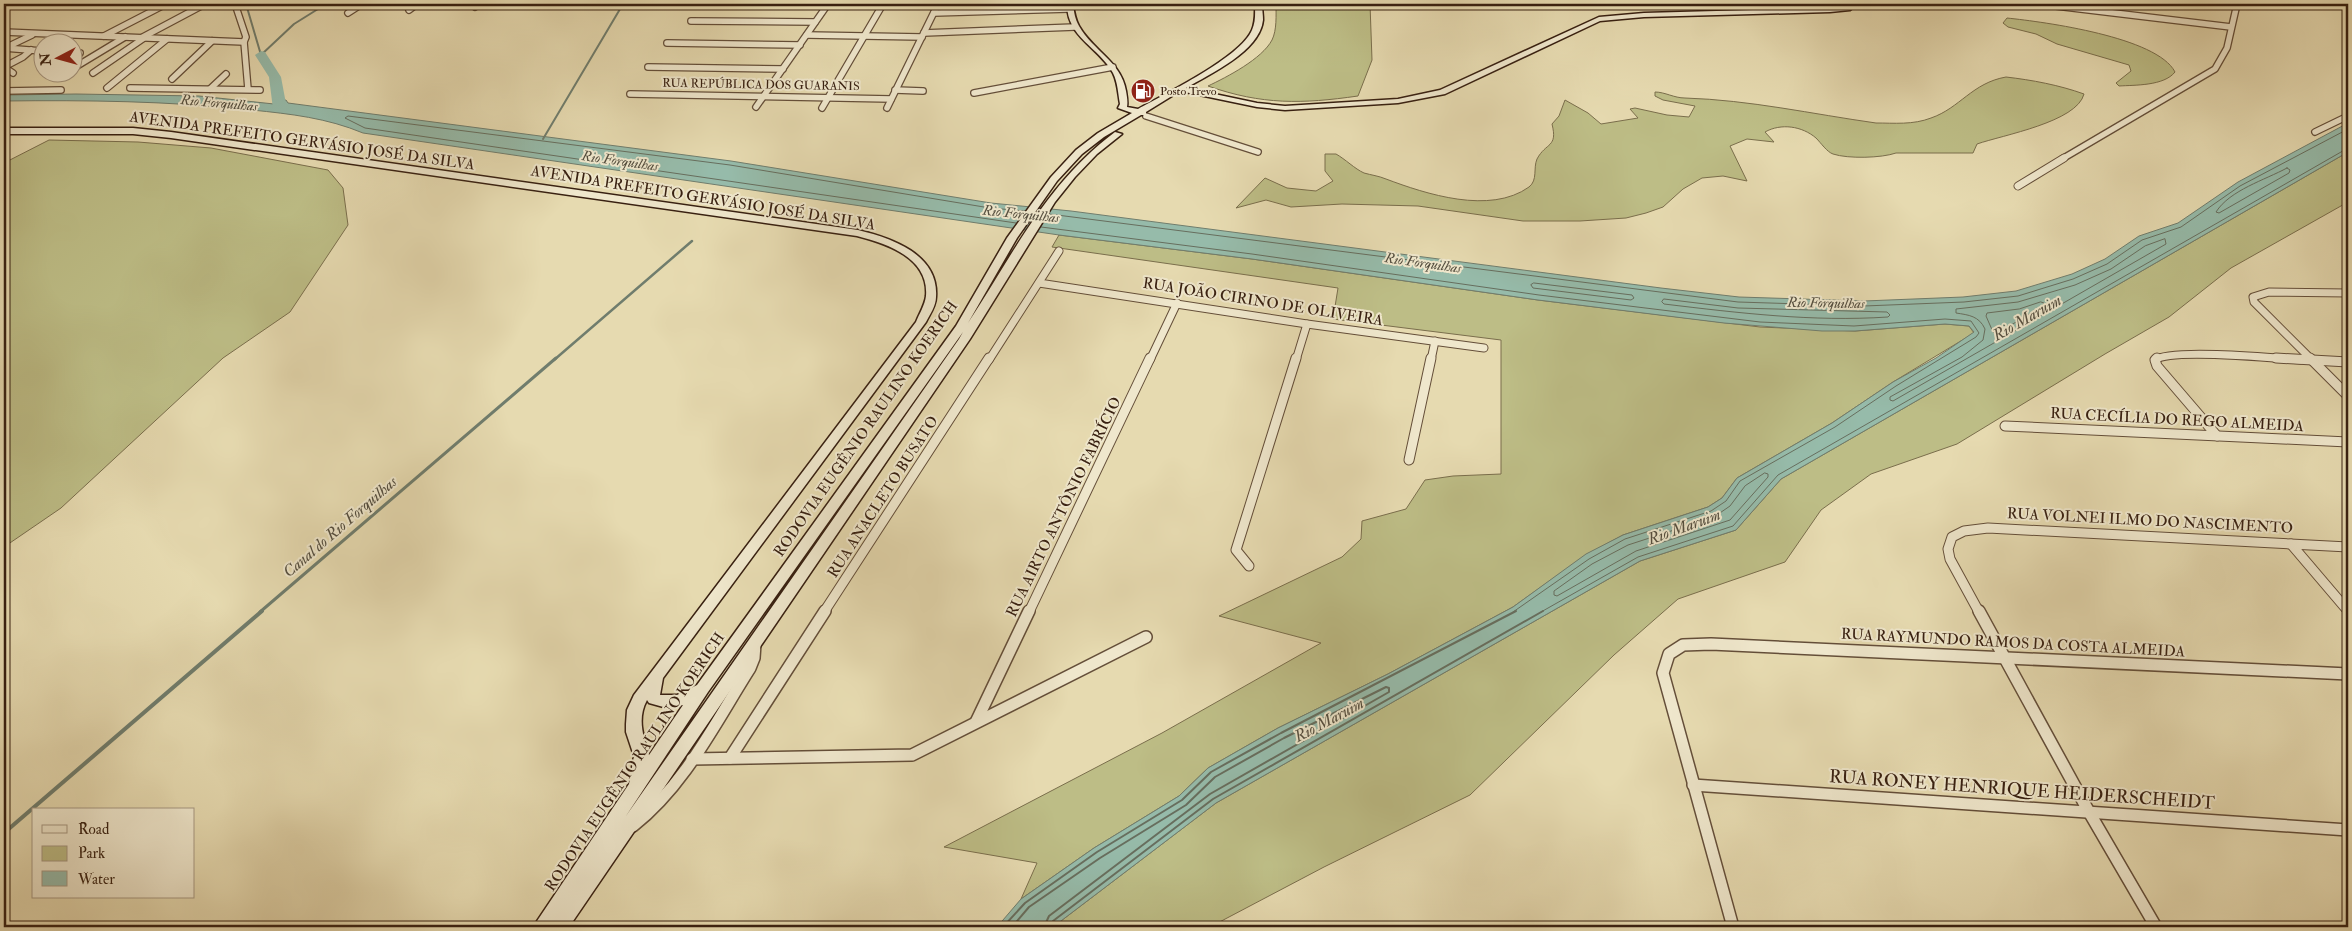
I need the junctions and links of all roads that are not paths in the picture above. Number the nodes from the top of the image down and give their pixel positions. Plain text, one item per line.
1 (166, 4) edge
2 (205, 4) edge
3 (235, 4) edge
4 (362, 4) edge
5 (417, 4) edge
6 (828, 4) edge
7 (883, 4) edge
8 (938, 4) edge
9 (1258, 4) edge
10 (1265, 4) edge
11 (1853, 4) edge
12 (2041, 4) edge
13 (2237, 4) edge
14 (1070, 6) edge
15 (409, 10) dead end
16 (348, 13) dead end
17 (934, 13) junction
18 (691, 21) dead end
19 (815, 22) junction
20 (2231, 26) junction
21 (1075, 27) junction
22 (4, 32) edge
23 (32, 34) edge
24 (32, 35) edge
25 (82, 35) edge
26 (807, 35) junction
27 (923, 35) junction
28 (103, 36) junction
29 (864, 36) junction
30 (125, 37) junction
31 (143, 38) junction
32 (167, 39) junction
33 (212, 41) junction
34 (244, 42) junction
35 (667, 43) dead end
36 (800, 45) junction
37 (4, 48) edge
38 (31, 50) joint
39 (82, 63) edge
40 (648, 67) dead end
41 (1113, 67) junction
42 (783, 69) junction
43 (13, 73) dead end
44 (93, 73) dead end
45 (226, 74) dead end
46 (172, 79) dead end
47 (107, 88) dead end
48 (130, 88) dead end
49 (210, 89) junction
50 (248, 89) junction
51 (61, 90) dead end
52 (260, 90) dead end
53 (895, 90) junction
54 (4, 91) edge
55 (922, 91) dead end
56 (1184, 91) junction
57 (974, 93) dead end
58 (630, 94) dead end
59 (764, 96) junction
60 (1169, 96) junction
61 (828, 98) junction
62 (891, 99) junction
63 (1123, 103) junction
64 (1135, 103) junction
65 (756, 107) dead end
66 (822, 108) dead end
67 (886, 108) dead end
68 (1145, 112) junction
69 (2348, 116) edge
70 (1110, 129) junction
71 (4, 130) edge
72 (2315, 132) dead end
73 (1258, 152) dead end
74 (2018, 186) dead end
75 (1019, 239) junction
76 (1059, 251) dead end
77 (1038, 282) junction
78 (2348, 293) edge
79 (1177, 303) junction
80 (1307, 324) junction
81 (1435, 341) junction
82 (1484, 348) dead end
83 (2312, 360) junction
84 (2348, 362) edge
85 (2348, 396) edge
86 (2005, 426) dead end
87 (2217, 436) junction
88 (2348, 442) edge
89 (1410, 460) dead end
90 (2291, 544) junction
91 (2348, 547) edge
92 (1249, 566) dead end
93 (2348, 612) edge
94 (1146, 637) dead end
95 (755, 644) junction
96 (2005, 658) junction
97 (2348, 674) edge
98 (657, 675) junction
99 (703, 688) junction
100 (976, 722) junction
101 (730, 758) junction
102 (692, 759) junction
103 (637, 784) junction
104 (1693, 784) junction
105 (2089, 812) junction
106 (626, 830) junction
107 (2348, 830) edge
108 (542, 927) edge
109 (559, 927) edge
110 (1733, 927) edge
111 (2156, 927) edge

1 - 28 street
2 - 31 street
3 - 34 street
4 - 16 street
5 - 15 street
6 - 19 street
7 - 29 street
8 - 17 street
9 - 56 main road, RODOVIA EUGÊNIO RAULINO KOERICH
10 - 56 main road, RODOVIA EUGÊNIO RAULINO KOERICH
11 - 56 main road
12 - 20 street
13 - 20 street
14 - 17 street
14 - 21 main road
17 - 27 street
18 - 19 street
19 - 26 street
20 - 74 street
21 - 27 street
21 - 41 main road
22 - 23 street
24 - 37 street
25 - 28 street
26 - 29 street
26 - 36 street
27 - 29 street
27 - 53 street
28 - 30 street
29 - 61 street
30 - 31 street
30 - 39 street
31 - 32 street
31 - 44 street
32 - 33 street
32 - 47 street
33 - 34 street
33 - 46 street
34 - 50 street
35 - 36 street
36 - 42 street
37 - 38 street
38 - 43 street
40 - 42 street
41 - 57 street
41 - 63 main road
42 - 59 street
45 - 49 street
48 - 49 street, AVENIDA PREFEITO GERVÁSIO JOSÉ DA SILVA
49 - 50 street, AVENIDA PREFEITO GERVÁSIO JOSÉ DA SILVA
50 - 52 street, AVENIDA PREFEITO GERVÁSIO JOSÉ DA SILVA
51 - 54 street
53 - 55 street
53 - 62 street
56 - 60 main road, RODOVIA EUGÊNIO RAULINO KOERICH
56 - 68 main road, RODOVIA EUGÊNIO RAULINO KOERICH
58 - 59 street, RUA REPÚBLICA DOS GUARANIS
59 - 61 street, RUA REPÚBLICA DOS GUARANIS
59 - 65 street
60 - 64 main road
60 - 68 main road, RODOVIA EUGÊNIO RAULINO KOERICH
61 - 62 street, RUA REPÚBLICA DOS GUARANIS
61 - 66 street
62 - 67 street
63 - 64 main road
63 - 68 main road
63 - 70 main road
64 - 68 main road
68 - 70 main road, RODOVIA EUGÊNIO RAULINO KOERICH
68 - 73 street
68 - 75 main road, RODOVIA EUGÊNIO RAULINO KOERICH
69 - 72 street
70 - 75 main road, RODOVIA EUGÊNIO RAULINO KOERICH
71 - 98 main road, AVENIDA PREFEITO GERVÁSIO JOSÉ DA SILVA
75 - 95 main road, RODOVIA EUGÊNIO RAULINO KOERICH
75 - 99 main road, RODOVIA EUGÊNIO RAULINO KOERICH
76 - 77 street, RUA ANACLETO BUSATO
77 - 79 street, RUA JOÃO CIRINO DE OLIVEIRA
77 - 101 street, RUA ANACLETO BUSATO
78 - 83 street
79 - 80 street, RUA JOÃO CIRINO DE OLIVEIRA
79 - 100 street, RUA AIRTO ANTÔNIO FABRÍCIO
80 - 81 street, RUA JOÃO CIRINO DE OLIVEIRA
80 - 92 street
81 - 82 street, RUA JOÃO CIRINO DE OLIVEIRA
81 - 89 street
83 - 84 street
83 - 85 street
83 - 87 street
86 - 87 street, RUA CECÍLIA DO REGO ALMEIDA
87 - 88 street, RUA CECÍLIA DO REGO ALMEIDA
90 - 91 street, RUA VOLNEI ILMO DO NASCIMENTO
90 - 93 street
90 - 96 street, RUA VOLNEI ILMO DO NASCIMENTO
94 - 100 street
95 - 102 street
95 - 106 main road, RODOVIA EUGÊNIO RAULINO KOERICH
96 - 97 street, RUA RAYMUNDO RAMOS DA COSTA ALMEIDA
96 - 104 street, RUA RAYMUNDO RAMOS DA COSTA ALMEIDA
96 - 105 street
98 - 99 main road
98 - 103 main road, AVENIDA PREFEITO GERVÁSIO JOSÉ DA SILVA
99 - 103 main road, RODOVIA EUGÊNIO RAULINO KOERICH
100 - 101 street
101 - 102 street
102 - 106 street
103 - 108 main road, RODOVIA EUGÊNIO RAULINO KOERICH
104 - 105 street, RUA RONEY HENRIQUE HEIDERSCHEIDT
104 - 110 street
105 - 107 street, RUA RONEY HENRIQUE HEIDERSCHEIDT
105 - 111 street
106 - 109 main road, RODOVIA EUGÊNIO RAULINO KOERICH

